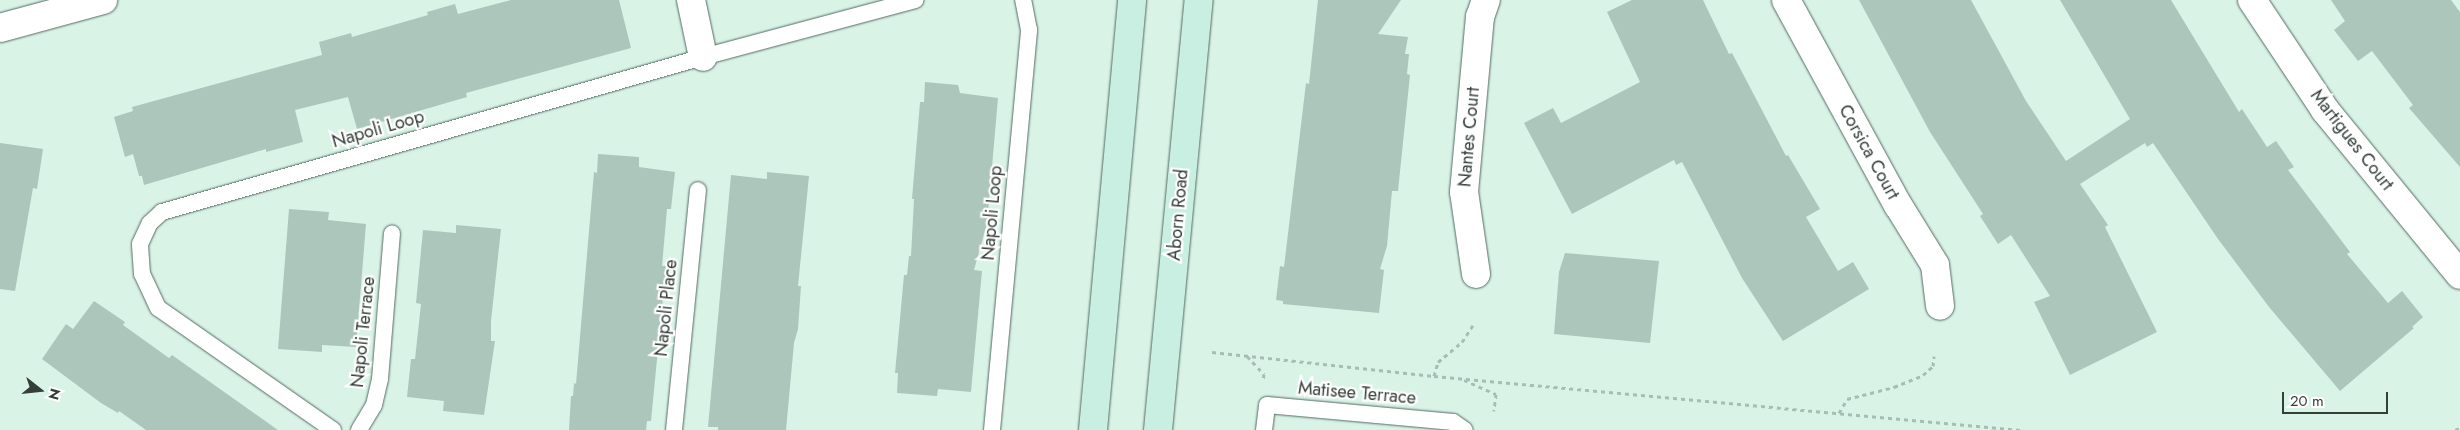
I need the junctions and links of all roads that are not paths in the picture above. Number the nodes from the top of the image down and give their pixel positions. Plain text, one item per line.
1 (103, 0) edge
2 (691, 0) edge
3 (914, 0) edge
4 (1023, 0) edge
5 (1132, 0) edge
6 (1199, 0) edge
7 (1486, 0) edge
8 (1786, 0) edge
9 (2252, 0) edge
10 (0, 28) edge
11 (704, 57) junction
12 (698, 190) dead end
13 (392, 233) dead end
14 (1476, 274) dead end
15 (2460, 275) edge
16 (1940, 306) dead end
17 (333, 430) edge
18 (359, 430) edge
19 (674, 430) edge
20 (992, 430) edge
21 (1093, 430) edge
22 (1158, 430) edge
23 (1264, 430) edge
24 (1465, 430) edge

1 - 10 street
2 - 11 street
3 - 11 lane, Napoli Loop
4 - 20 lane, Napoli Loop
5 - 21 main road
6 - 22 main road, Aborn Road
7 - 14 street, Nantes Court
8 - 16 street, Corsica Court
9 - 15 street, Martigues Court
11 - 17 lane, Napoli Loop
12 - 19 lane, Napoli Place
13 - 18 lane, Napoli Terrace
23 - 24 lane, Matisee Terrace

